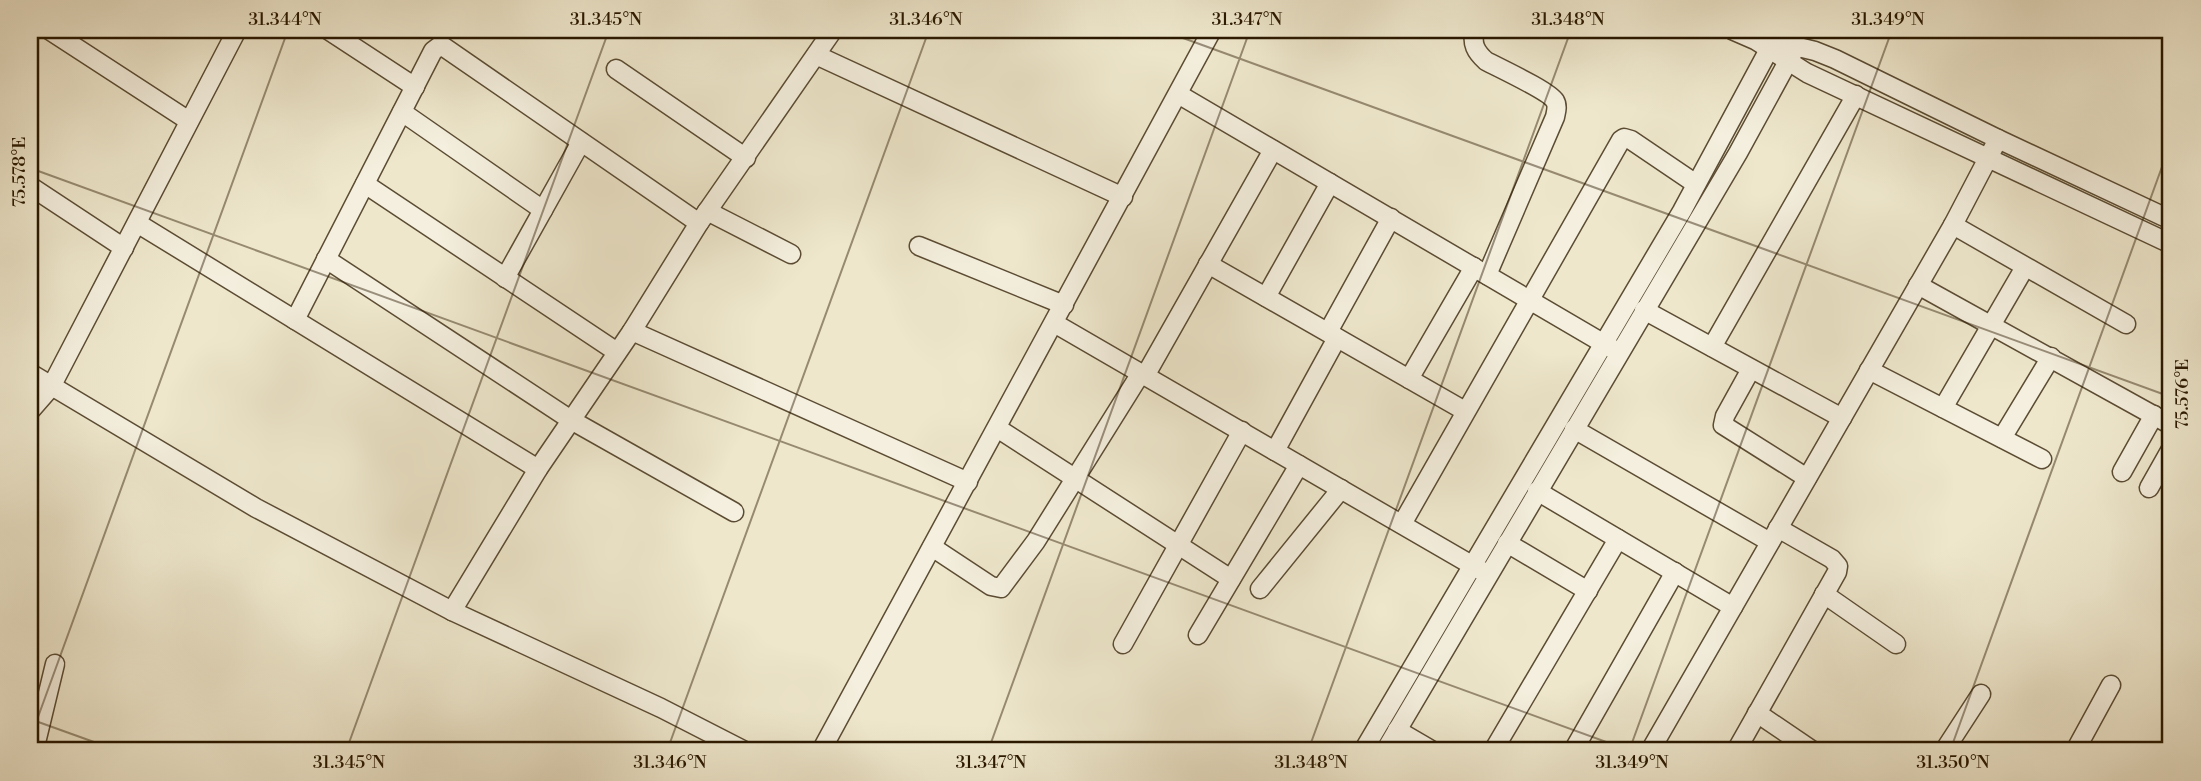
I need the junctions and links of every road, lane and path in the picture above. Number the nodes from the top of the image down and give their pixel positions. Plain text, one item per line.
1 (49, 30) edge
2 (237, 30) edge
3 (328, 30) edge
4 (833, 30) edge
5 (1212, 30) edge
6 (1475, 30) edge
7 (1732, 30) edge
8 (1766, 44) junction
9 (1797, 45) junction
10 (816, 55) junction
11 (1788, 62) junction
12 (616, 69) dead end
13 (415, 87) junction
14 (1178, 94) junction
15 (1856, 95) junction
16 (402, 112) junction
17 (190, 121) junction
18 (1998, 139) junction
19 (581, 142) junction
20 (1273, 150) junction
21 (1988, 157) junction
22 (746, 158) junction
23 (1330, 183) junction
24 (365, 184) junction
25 (1696, 184) junction
26 (30, 186) edge
27 (1123, 197) junction
28 (543, 210) junction
29 (703, 217) junction
30 (1391, 218) junction
31 (2171, 220) edge
32 (136, 223) junction
33 (1953, 225) junction
34 (2171, 244) edge
35 (919, 246) dead end
36 (124, 248) junction
37 (791, 254) dead end
38 (326, 259) junction
39 (1208, 264) junction
40 (2025, 267) junction
41 (1481, 271) junction
42 (505, 278) junction
43 (1918, 285) junction
44 (1266, 297) junction
45 (1530, 300) junction
46 (1064, 305) junction
47 (1644, 310) junction
48 (295, 320) junction
49 (1054, 323) junction
50 (2126, 324) dead end
51 (1991, 325) junction
52 (632, 331) junction
53 (1333, 335) junction
54 (1712, 347) junction
55 (1612, 348) junction
56 (617, 352) junction
57 (2051, 358) junction
58 (1751, 369) junction
59 (1869, 370) junction
60 (30, 373) edge
61 (1143, 374) junction
62 (1409, 379) junction
63 (51, 387) junction
64 (1943, 408) junction
65 (30, 411) edge
66 (1465, 411) junction
67 (2154, 415) junction
68 (1842, 418) junction
69 (571, 421) junction
70 (2171, 425) edge
71 (997, 428) junction
72 (1574, 429) junction
73 (1241, 431) junction
74 (2002, 438) junction
75 (2171, 449) edge
76 (1275, 451) junction
77 (2042, 459) dead end
78 (1299, 465) junction
79 (538, 470) junction
80 (2122, 472) dead end
81 (1807, 478) junction
82 (1075, 480) junction
83 (968, 482) junction
84 (2148, 488) dead end
85 (1341, 489) junction
86 (1537, 491) junction
87 (734, 512) dead end
88 (1402, 524) junction
89 (1774, 535) junction
90 (1618, 539) junction
91 (1507, 543) junction
92 (1178, 545) junction
93 (932, 547) junction
94 (1472, 565) junction
95 (1675, 572) junction
96 (1488, 574) junction
97 (1231, 579) junction
98 (1260, 589) dead end
99 (1588, 591) junction
100 (1824, 594) junction
101 (1733, 607) junction
102 (452, 611) junction
103 (1198, 635) dead end
104 (1123, 644) dead end
105 (1896, 644) dead end
106 (55, 664) dead end
107 (2111, 685) dead end
108 (1981, 694) dead end
109 (1757, 713) junction
110 (1397, 730) junction
111 (34, 751) edge
112 (745, 751) edge
113 (821, 751) edge
114 (1363, 751) edge
115 (1385, 751) edge
116 (1433, 751) edge
117 (1493, 751) edge
118 (1573, 751) edge
119 (1650, 751) edge
120 (1736, 751) edge
121 (1813, 751) edge
122 (1944, 751) edge
123 (2076, 751) edge

1 - 17 street
2 - 17 street
3 - 13 street
4 - 10 street
5 - 14 street
6 - 41 street
7 - 8 street
8 - 9 street
8 - 11 street
8 - 25 street
9 - 11 street
9 - 18 street
10 - 22 street
10 - 27 street
11 - 15 street
11 - 47 street
12 - 22 street
13 - 16 street
13 - 19 street
14 - 20 street
14 - 27 street
15 - 21 street
15 - 54 street
16 - 24 street
16 - 28 street
17 - 32 street
18 - 21 street
18 - 31 street
19 - 28 street
19 - 29 street
20 - 23 street
20 - 39 street
21 - 33 street
21 - 34 street
22 - 29 street
23 - 30 street
23 - 44 street
24 - 38 street
24 - 42 street
25 - 45 street
25 - 55 street
26 - 36 street
27 - 46 street
28 - 42 street
29 - 37 street
29 - 52 street
30 - 41 street
30 - 53 street
32 - 36 street
32 - 48 street
33 - 40 street
33 - 43 street
35 - 46 street
36 - 63 street
38 - 48 street
38 - 69 street
39 - 44 street
39 - 61 street
40 - 50 street
40 - 51 street
41 - 45 street
41 - 62 street
42 - 56 street
43 - 51 street
43 - 59 street
44 - 53 street
45 - 55 street
45 - 66 street
46 - 49 street
47 - 54 street
47 - 55 street
48 - 79 street
49 - 61 street
49 - 71 street
51 - 57 street
51 - 64 street
52 - 56 street
52 - 83 street
53 - 62 street
53 - 76 street
54 - 58 street
55 - 72 street
55 - 94 street
56 - 69 street
57 - 67 street
57 - 74 street
58 - 68 street
58 - 81 street
59 - 64 street
59 - 68 street
60 - 63 street
61 - 73 street
61 - 82 street
62 - 66 street
63 - 65 street
63 - 102 street
64 - 74 street
66 - 88 street
67 - 70 street
67 - 80 street
68 - 81 street
69 - 79 street
69 - 87 street
71 - 82 street
71 - 83 street
72 - 86 street
72 - 89 street
73 - 76 street
73 - 92 street
74 - 77 street
75 - 84 street
76 - 78 street
78 - 85 street
78 - 97 street
79 - 102 street
81 - 89 street
82 - 92 street
82 - 93 street
83 - 93 street
85 - 88 street
85 - 98 street
86 - 90 street
86 - 91 street
88 - 94 street
89 - 100 street
89 - 101 street
90 - 95 street
90 - 99 street
91 - 96 street
91 - 99 street
92 - 97 street
92 - 104 street
93 - 113 street
94 - 96 street
94 - 114 street
95 - 101 street
95 - 118 street
96 - 110 street
97 - 103 street
99 - 117 street
100 - 105 street
100 - 109 street
101 - 119 street
102 - 112 street
106 - 111 street
107 - 123 street
108 - 122 street
109 - 120 street
109 - 121 street
110 - 115 street
110 - 116 street

